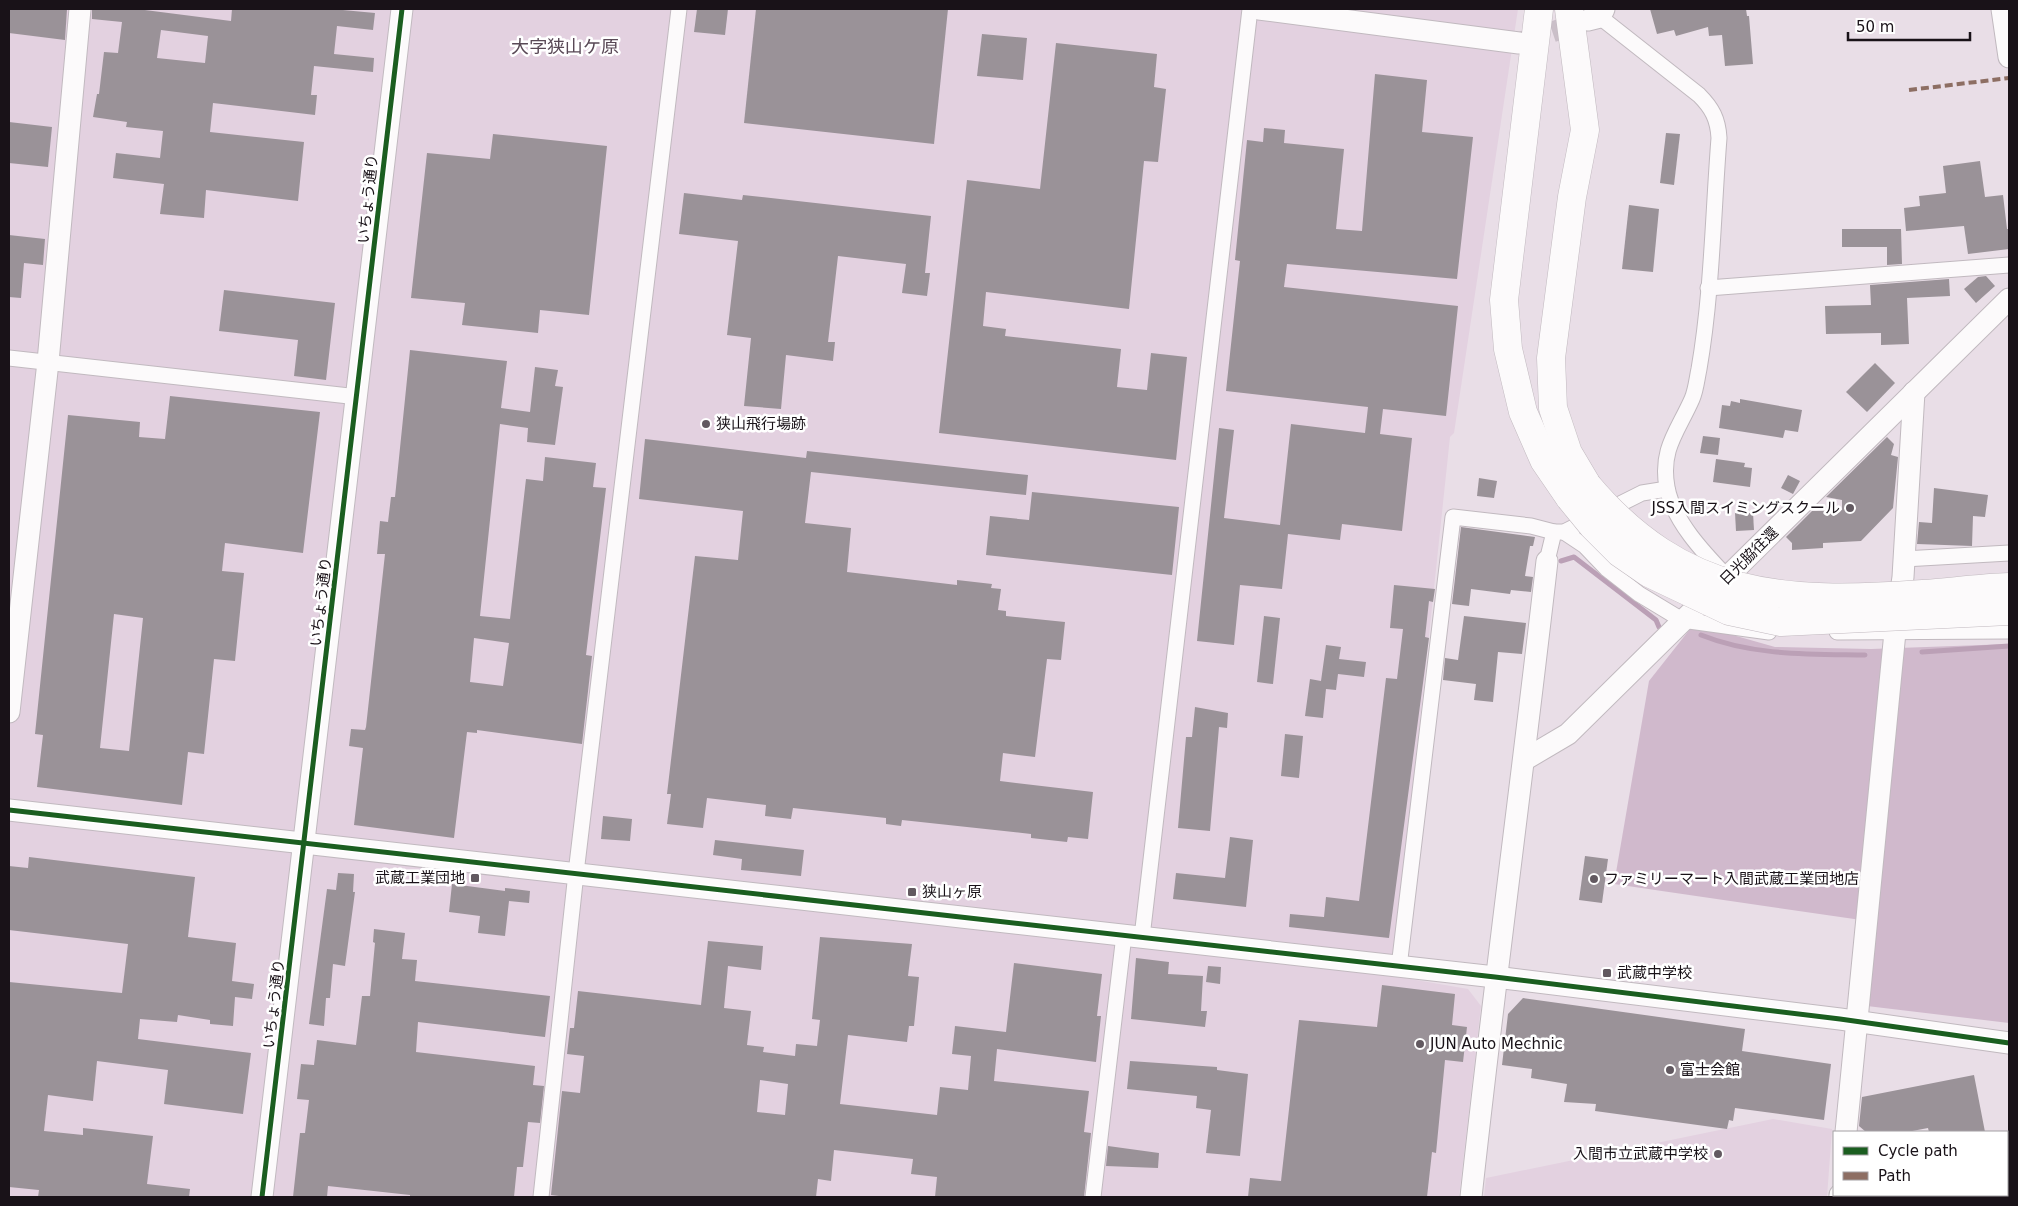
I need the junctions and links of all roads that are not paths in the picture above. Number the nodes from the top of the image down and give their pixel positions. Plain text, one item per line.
1 (80, 9) edge
2 (402, 9) edge
3 (679, 9) edge
4 (1250, 9) edge
5 (1259, 9) edge
6 (1539, 9) edge
7 (2002, 9) edge
8 (1590, 14) edge
9 (1519, 43) tunnel mouth
10 (2009, 57) edge
11 (2009, 265) edge
12 (1708, 288) junction
13 (2009, 299) edge
14 (9, 358) edge
15 (48, 362) junction
16 (1914, 392) junction
17 (358, 397) junction
18 (1667, 489) junction
19 (1579, 491) junction
20 (1558, 532) junction
21 (2009, 553) edge
22 (1904, 559) junction
23 (1547, 561) joint
24 (1728, 578) junction
25 (2006, 604) edge
26 (1682, 620) junction
27 (1894, 632) junction
28 (9, 712) edge
29 (1524, 760) junction
30 (9, 810) edge
31 (306, 843) junction
32 (576, 873) junction
33 (1133, 936) junction
34 (1398, 967) junction
35 (1495, 977) junction
36 (1856, 1022) junction
37 (2009, 1043) edge
38 (1846, 1131) edge
39 (262, 1197) edge
40 (541, 1197) edge
41 (1093, 1197) edge
42 (1471, 1197) edge

1 - 15 street
2 - 17 street, いちょう通り
3 - 32 street
4 - 33 street
5 - 9 street
6 - 19 highway
7 - 10 street
8 - 12 street
8 - 19 highway
11 - 12 street
12 - 18 street
13 - 16 street, 日光脇往還
14 - 15 street
15 - 17 street
15 - 28 street
16 - 22 street
16 - 24 street, 日光脇往還
17 - 31 street, いちょう通り
18 - 20 street
18 - 24 street
19 - 25 highway, bridge
20 - 23 street
20 - 26 street
20 - 34 street
21 - 22 street
22 - 27 street
23 - 29 street
24 - 26 street, 日光脇往還
25 - 27 street
26 - 27 street
26 - 29 street, 日光脇往還
27 - 36 street
29 - 35 street
30 - 31 street
31 - 32 street
31 - 39 street, いちょう通り
32 - 33 street
32 - 40 street
33 - 34 street
33 - 41 street
34 - 35 street
35 - 36 street
35 - 42 street
36 - 37 street
36 - 38 street

